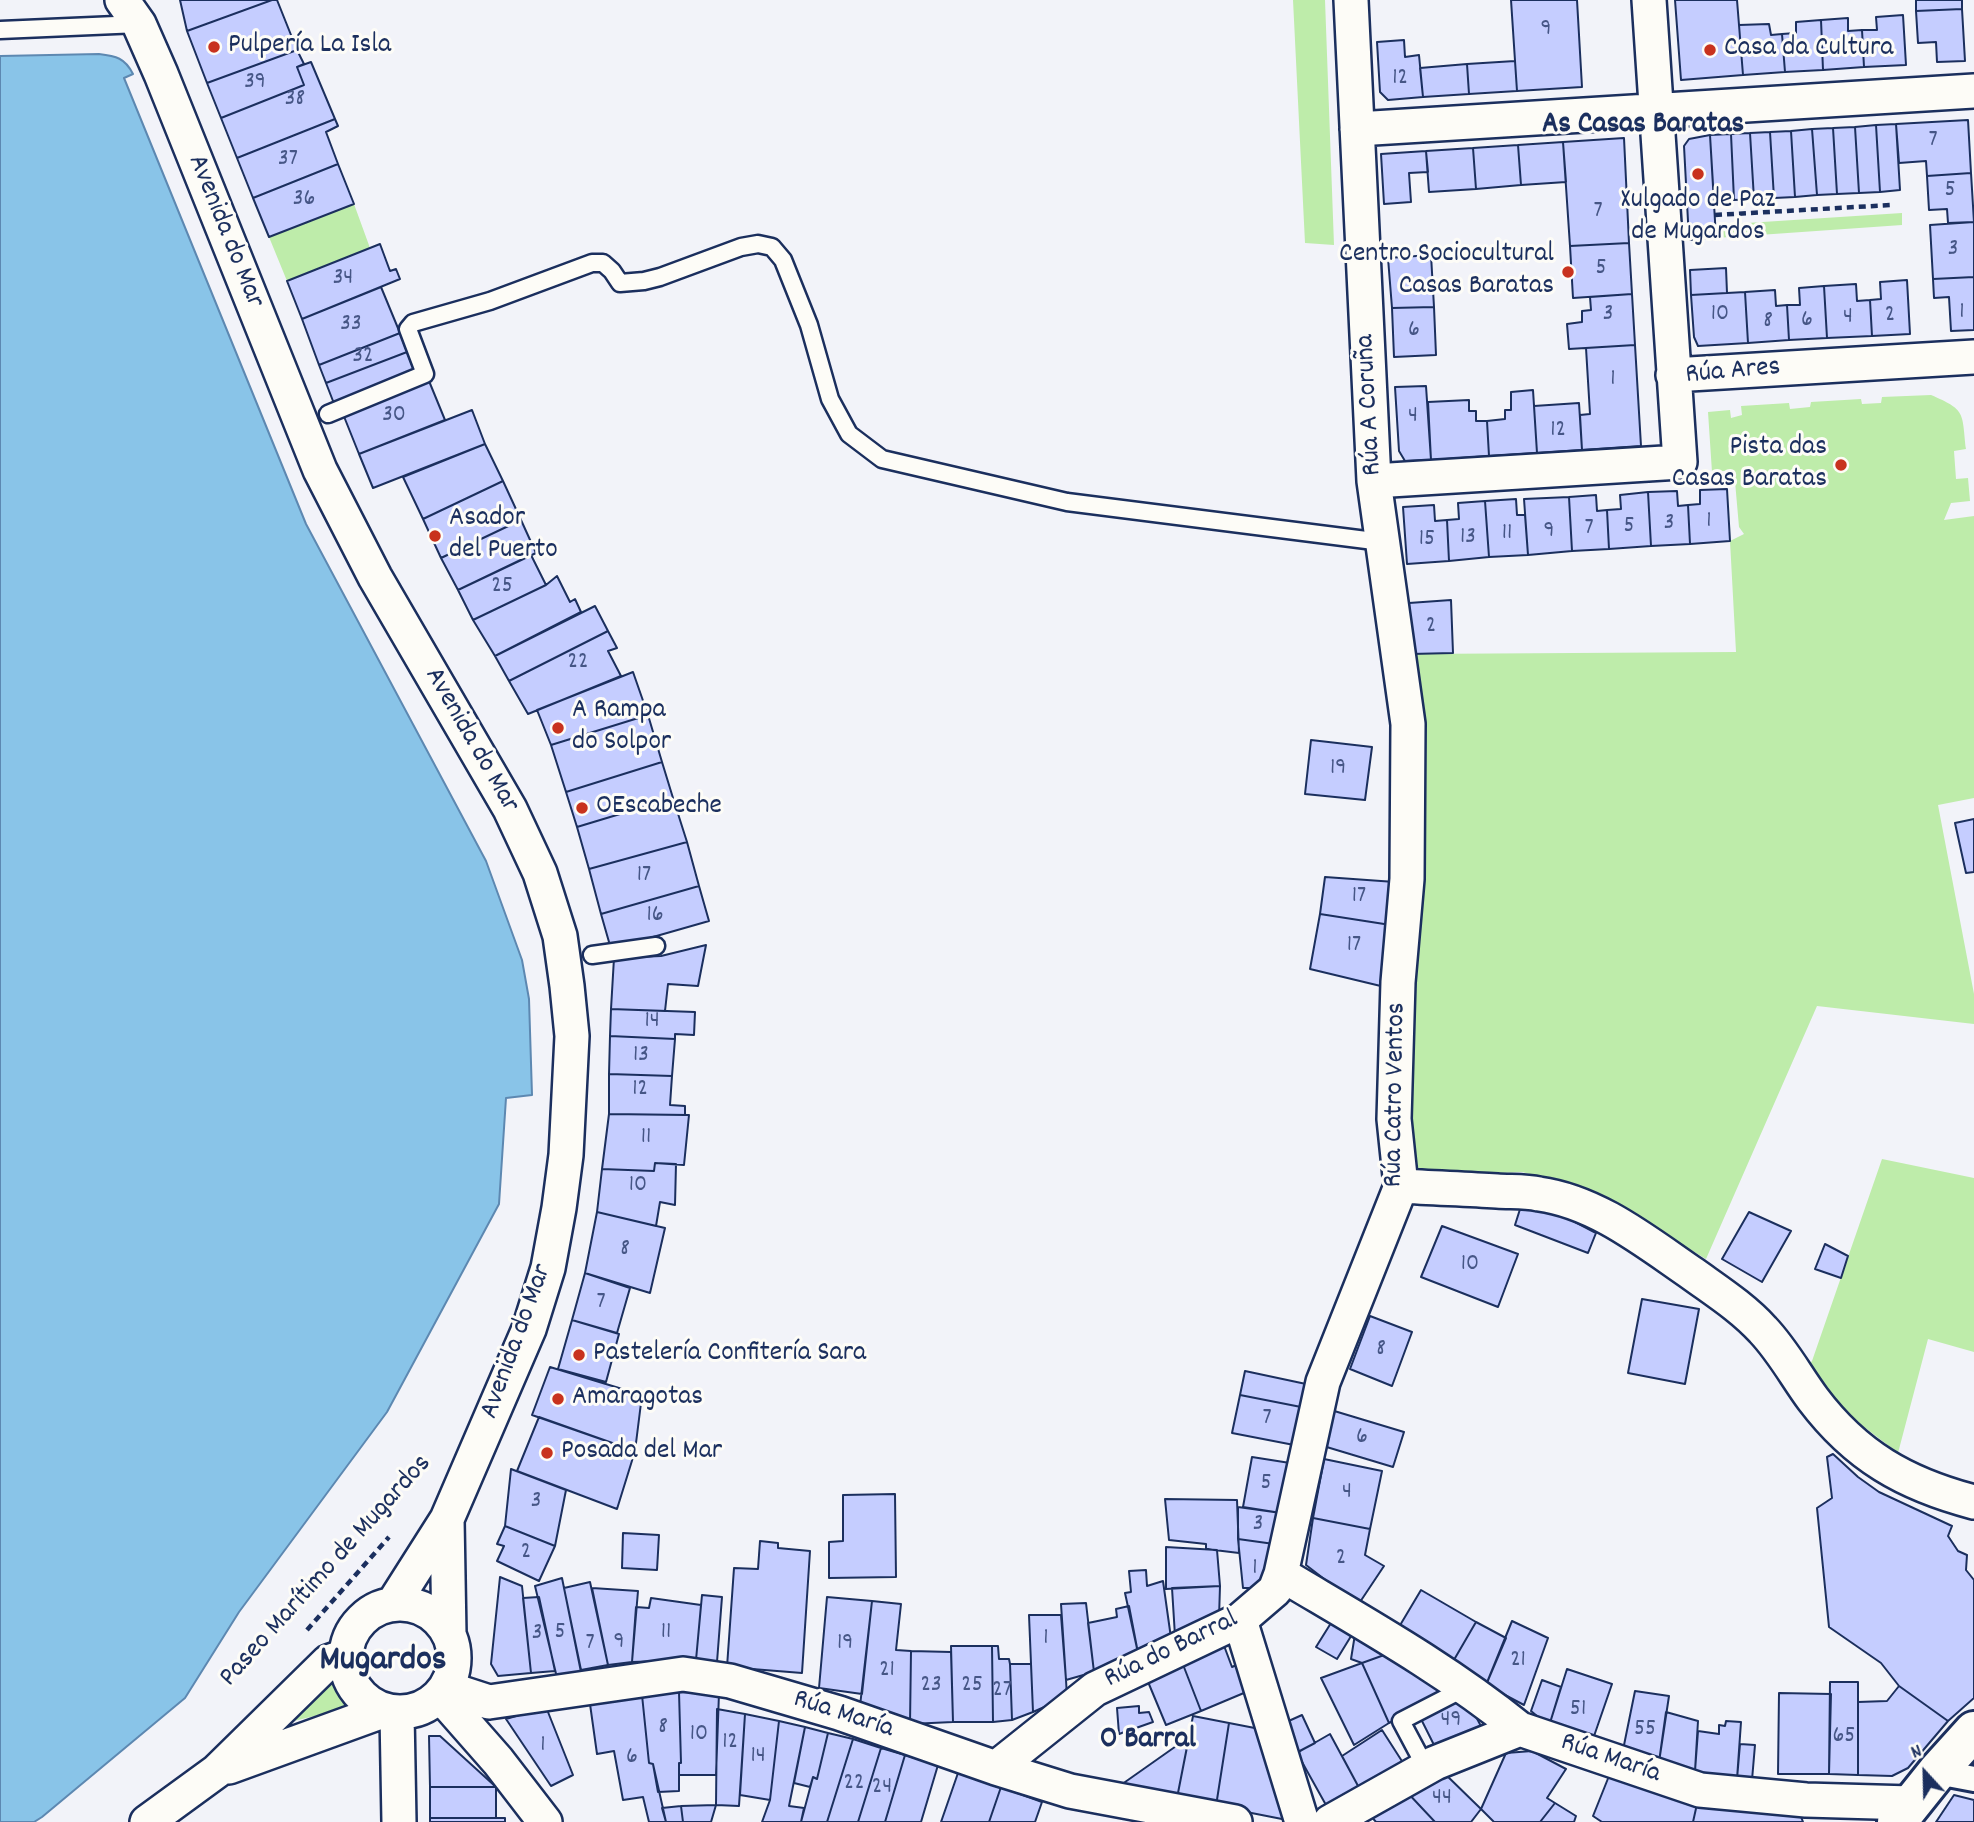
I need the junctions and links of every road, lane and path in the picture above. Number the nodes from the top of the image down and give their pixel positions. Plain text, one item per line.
1 (1351, 0) edge
2 (1649, 0) edge
3 (131, 12) edge
4 (0, 30) edge
5 (1974, 91) edge
6 (1656, 111) junction
7 (1357, 129) junction
8 (1891, 205) dead end
9 (1715, 215) dead end
10 (1974, 357) edge
11 (1673, 375) junction
12 (328, 414) dead end
13 (1374, 481) junction
14 (1382, 542) junction
15 (1408, 724) joint
16 (656, 946) dead end
17 (592, 955) dead end
18 (1402, 1186) junction
19 (1974, 1502) edge
20 (447, 1519) junction
21 (394, 1532) dead end
22 (1281, 1574) junction
23 (393, 1604) junction
24 (1240, 1620) junction
25 (303, 1634) dead end
26 (449, 1635) junction
27 (345, 1656) junction
28 (1465, 1688) junction
29 (443, 1691) junction
30 (390, 1712) junction
31 (1520, 1729) junction
32 (1974, 1731) edge
33 (996, 1768) junction
34 (1426, 1768) junction
35 (217, 1771) junction
36 (1937, 1772) junction
37 (1974, 1779) edge
38 (1904, 1812) edge
39 (147, 1822) edge
40 (399, 1822) edge
41 (545, 1822) edge
42 (1235, 1822) edge
43 (1302, 1822) edge
44 (1330, 1822) edge

1 - 7 street, Rúa A Coruña
2 - 6 street
3 - 4 lane
3 - 20 street, Avenida do Mar
5 - 6 street
6 - 7 street
6 - 11 street
7 - 13 street, Rúa A Coruña
8 - 9 path
10 - 11 street, Rúa Ares
11 - 13 street, Rúa Ares
12 - 14 lane
13 - 14 street, Rúa A Coruña
14 - 15 street, Rúa A Coruña
15 - 18 street, Rúa Catro Ventos
16 - 17 lane
18 - 19 street
18 - 22 street, Rúa Catro Ventos
20 - 23 street, Avenida do Mar
20 - 26 street, Avenida do Mar
21 - 25 path, Paseo Marítimo de Mugardos
22 - 24 street, Rúa do Barral
22 - 28 street
23 - 26 street
23 - 27 street
24 - 33 street, Rúa do Barral
24 - 43 street
26 - 29 street
27 - 30 street
27 - 35 street
28 - 31 street
28 - 34 lane
29 - 30 street
29 - 33 street, Rúa María
29 - 41 street
30 - 35 street
30 - 40 street
31 - 34 street
31 - 38 street, Rúa María
32 - 36 street
33 - 42 street, Rúa María
34 - 44 street
35 - 39 street
36 - 37 street
36 - 38 street

